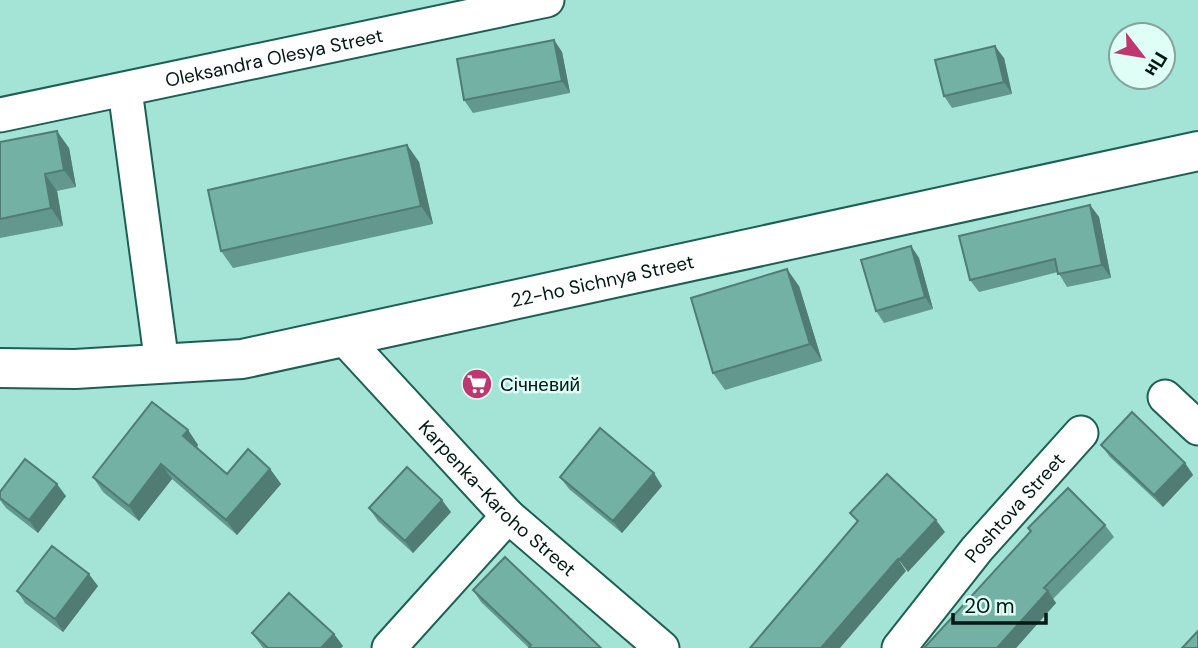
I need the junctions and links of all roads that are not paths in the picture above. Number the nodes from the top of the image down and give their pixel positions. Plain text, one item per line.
1 (547, 0) edge
2 (125, 90) junction
3 (0, 115) edge
4 (1198, 151) edge
5 (344, 338) junction
6 (162, 364) junction
7 (0, 368) edge
8 (1165, 397) dead end
9 (1198, 428) edge
10 (1081, 433) dead end
11 (508, 516) junction
12 (389, 648) edge
13 (662, 648) edge
14 (899, 648) edge

1 - 2 street, Oleksandra Olesya Street
2 - 3 street, Oleksandra Olesya Street
2 - 6 street
4 - 5 street, 22-ho Sichnya Street
5 - 6 street, 22-ho Sichnya Street
5 - 11 street, Karpenka-Karoho Street
6 - 7 street, 22-ho Sichnya Street
8 - 9 street
10 - 14 street, Poshtova Street
11 - 12 street
11 - 13 street, Karpenka-Karoho Street

